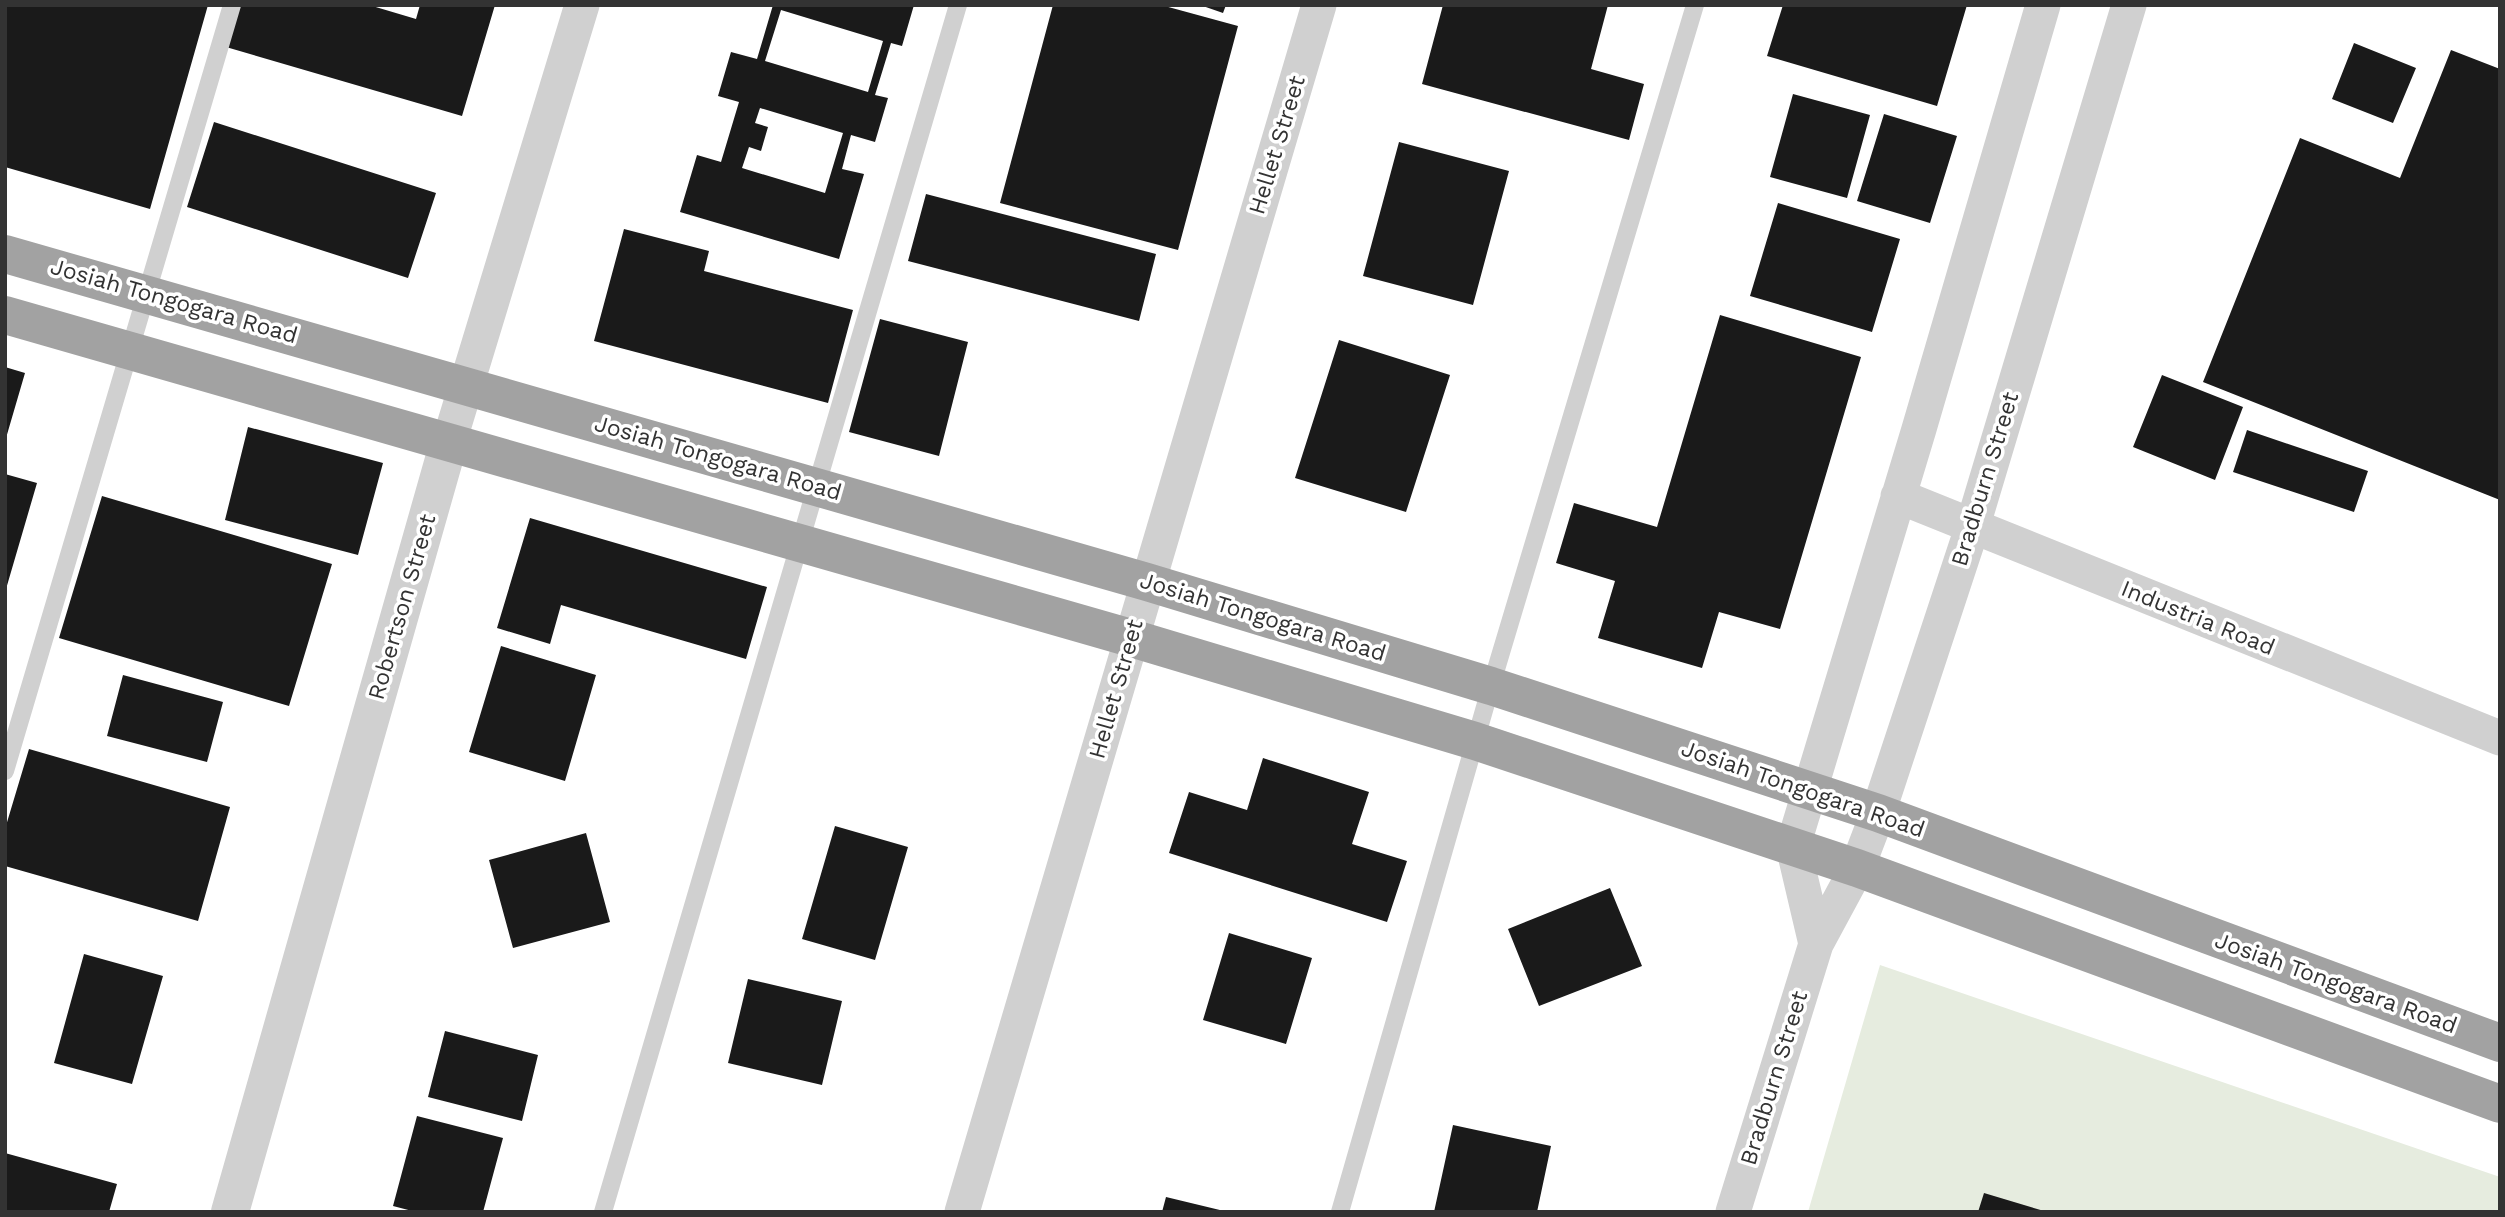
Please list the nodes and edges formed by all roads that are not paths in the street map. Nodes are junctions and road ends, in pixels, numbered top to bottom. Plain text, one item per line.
1 (232, 5) edge
2 (582, 5) edge
3 (958, 5) edge
4 (1319, 5) edge
5 (1695, 5) edge
6 (2043, 5) edge
7 (2129, 5) edge
8 (5, 254) edge
9 (148, 293) junction
10 (5, 315) edge
11 (131, 352) junction
12 (467, 386) junction
13 (449, 442) junction
14 (816, 487) junction
15 (1898, 496) junction
16 (1972, 528) junction
17 (799, 544) junction
18 (1147, 582) junction
19 (1131, 638) junction
20 (1491, 686) junction
21 (2500, 738) edge
22 (1475, 741) junction
23 (5, 771) edge
24 (1810, 790) junction
25 (1878, 813) junction
26 (1793, 846) junction
27 (1857, 868) junction
28 (1816, 944) junction
29 (2500, 1044) edge
30 (2500, 1104) edge
31 (230, 1212) edge
32 (603, 1212) edge
33 (962, 1212) edge
34 (1340, 1212) edge
35 (1733, 1212) edge

1 - 9 lane
2 - 12 street, Robertson Street
3 - 14 lane
4 - 18 street, Hellet Street
5 - 20 lane
6 - 15 street
7 - 16 street, Bradburn Street
8 - 9 highway, Josiah Tongogara Road
9 - 11 lane
9 - 12 highway, Josiah Tongogara Road
10 - 11 highway
11 - 13 highway
11 - 23 lane
12 - 13 street, Robertson Street
12 - 14 highway, Josiah Tongogara Road
13 - 17 highway
13 - 31 street, Robertson Street
14 - 17 lane
14 - 18 highway, Josiah Tongogara Road
15 - 16 street, Industria Road
15 - 24 street
16 - 21 street, Industria Road
16 - 25 street, Bradburn Street
17 - 19 highway
17 - 32 lane
18 - 19 street, Hellet Street
18 - 20 highway, Josiah Tongogara Road
19 - 22 highway
19 - 33 street, Hellet Street
20 - 22 lane
20 - 24 highway, Josiah Tongogara Road
22 - 26 highway
22 - 34 lane
24 - 25 highway, Josiah Tongogara Road
24 - 26 street
25 - 27 street, Bradburn Street
25 - 29 highway, Josiah Tongogara Road
26 - 27 highway
26 - 28 street
27 - 28 street, Bradburn Street
27 - 30 highway
28 - 35 street, Bradburn Street

